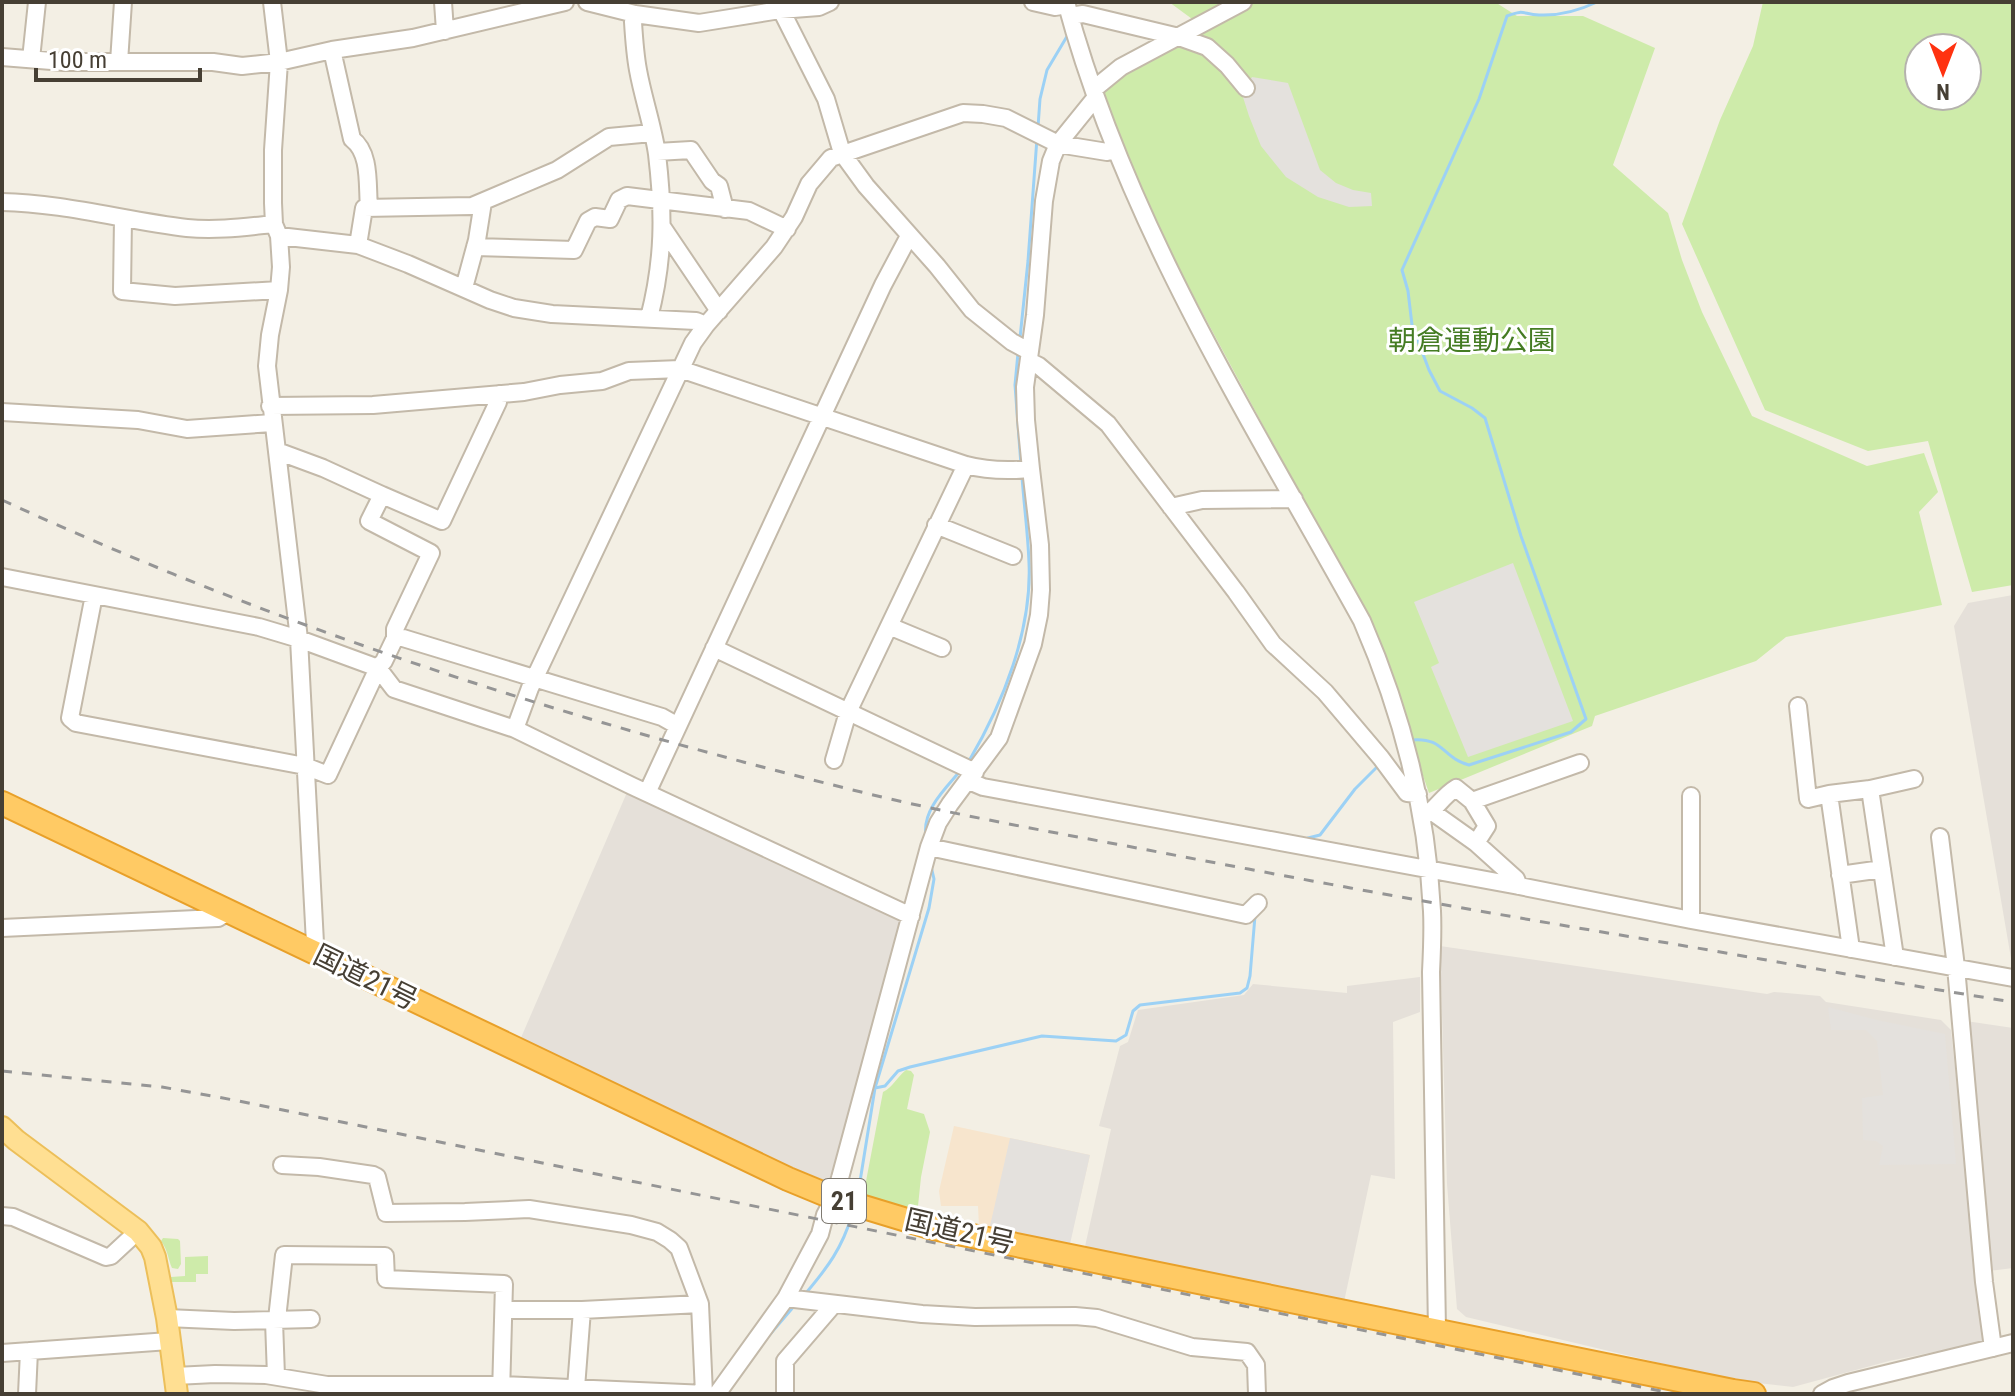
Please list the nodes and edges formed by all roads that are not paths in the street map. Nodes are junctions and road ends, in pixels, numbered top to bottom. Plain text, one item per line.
1 (37, 2) edge
2 (123, 2) edge
3 (272, 2) edge
4 (443, 2) edge
5 (565, 2) edge
6 (587, 2) edge
7 (830, 2) edge
8 (1033, 2) edge
9 (1243, 2) edge
10 (779, 6) edge
11 (1068, 8) edge
12 (635, 14) junction
13 (445, 31) junction
14 (1179, 37) junction
15 (332, 50) junction
16 (2, 57) edge
17 (31, 59) junction
18 (119, 62) junction
19 (279, 62) junction
20 (1246, 88) dead end
21 (1095, 93) junction
22 (652, 133) junction
23 (1044, 137) junction
24 (1116, 150) junction
25 (657, 152) junction
26 (842, 153) junction
27 (2, 202) edge
28 (483, 202) junction
29 (662, 202) junction
30 (369, 208) junction
31 (725, 209) junction
32 (123, 218) junction
33 (663, 228) junction
34 (787, 229) junction
35 (277, 230) junction
36 (909, 236) junction
37 (358, 245) junction
38 (475, 247) junction
39 (464, 288) junction
40 (279, 290) junction
41 (719, 311) junction
42 (649, 318) junction
43 (706, 325) junction
44 (1024, 350) junction
45 (680, 369) junction
46 (499, 394) junction
47 (2, 412) edge
48 (271, 415) junction
49 (822, 416) junction
50 (277, 451) junction
51 (966, 465) junction
52 (1024, 469) junction
53 (382, 495) junction
54 (1294, 499) junction
55 (1171, 507) junction
56 (936, 525) junction
57 (1013, 556) dead end
58 (2, 577) edge
59 (94, 595) junction
60 (889, 626) junction
61 (395, 638) junction
62 (299, 639) junction
63 (714, 648) junction
64 (942, 648) dead end
65 (378, 668) junction
66 (535, 678) junction
67 (1798, 706) dead end
68 (848, 712) junction
69 (678, 726) junction
70 (515, 729) junction
71 (834, 760) dead end
72 (1580, 763) dead end
73 (305, 766) junction
74 (972, 776) junction
75 (1914, 779) dead end
76 (1870, 789) junction
77 (647, 793) junction
78 (1418, 794) junction
79 (1829, 794) junction
80 (1691, 796) dead end
81 (1472, 801) junction
82 (2, 803) edge
83 (1427, 814) junction
84 (1940, 837) dead end
85 (1476, 843) junction
86 (929, 847) junction
87 (1429, 869) junction
88 (1882, 869) junction
89 (1840, 875) junction
90 (1519, 886) junction
91 (1258, 903) dead end
92 (230, 911) junction
93 (911, 916) junction
94 (1691, 920) junction
95 (2, 928) edge
96 (1851, 949) junction
97 (313, 952) junction
98 (1895, 957) junction
99 (1956, 967) junction
100 (2013, 978) edge
101 (5, 1134) edge
102 (282, 1165) dead end
103 (834, 1198) junction
104 (2, 1216) edge
105 (138, 1231) junction
106 (786, 1298) junction
107 (700, 1304) junction
108 (834, 1304) junction
109 (504, 1310) junction
110 (582, 1310) junction
111 (167, 1318) junction
112 (311, 1319) dead end
113 (274, 1321) junction
114 (1437, 1330) junction
115 (169, 1341) junction
116 (2013, 1343) edge
117 (1993, 1348) junction
118 (29, 1351) junction
119 (2, 1353) edge
120 (276, 1376) junction
121 (176, 1385) edge
122 (576, 1388) junction
123 (327, 1390) edge
124 (502, 1390) edge
125 (596, 1392) edge
126 (643, 1393) edge
127 (27, 1394) edge
128 (705, 1394) edge
129 (717, 1394) edge
130 (785, 1394) edge
131 (1257, 1394) edge
132 (1754, 1394) edge
133 (1822, 1394) edge

1 - 17 street
2 - 18 street
3 - 19 street
4 - 13 street
5 - 13 street
6 - 12 street
7 - 10 street
8 - 11 street
9 - 14 street
10 - 12 street
10 - 26 street
11 - 14 street
11 - 21 street
12 - 22 street
13 - 15 street
14 - 20 street
14 - 21 street
15 - 19 street
15 - 30 street
16 - 17 street
17 - 18 street
18 - 19 street
19 - 35 street
21 - 23 street
21 - 24 street
22 - 25 street
22 - 28 street
23 - 24 street
23 - 26 street
23 - 44 street
24 - 54 street
25 - 29 street
25 - 31 street
26 - 34 street
26 - 36 street
27 - 32 street
28 - 30 street
28 - 38 street
29 - 31 street
29 - 33 street
29 - 38 street
30 - 37 street
31 - 34 street
32 - 35 street
32 - 40 street
33 - 41 street
33 - 42 street
34 - 41 street
35 - 37 street
35 - 40 street
36 - 44 street
36 - 49 street
37 - 39 street
38 - 39 street
39 - 42 street
40 - 48 street
41 - 43 street
42 - 43 street
43 - 45 street
44 - 52 street
44 - 55 street
45 - 46 street
45 - 49 street
45 - 66 street
46 - 48 street
46 - 53 street
47 - 48 street
48 - 50 street
49 - 51 street
49 - 63 street
50 - 53 street
50 - 62 street
51 - 52 street
51 - 56 street
52 - 74 street
53 - 61 street
54 - 55 street
54 - 78 street
55 - 78 street
56 - 57 street
56 - 60 street
58 - 59 street
59 - 62 street
59 - 73 street
60 - 64 street
60 - 68 street
61 - 65 street
61 - 66 street
62 - 65 street
62 - 73 street
63 - 68 street
63 - 69 street
65 - 70 street
65 - 73 street
66 - 69 street
66 - 70 street
67 - 79 street
68 - 71 street
68 - 74 street
69 - 77 street
70 - 77 street
72 - 81 street
73 - 97 street
74 - 86 street
74 - 87 street
75 - 76 street
76 - 79 street
76 - 88 street
77 - 93 street
78 - 83 street
79 - 89 street
80 - 94 street
81 - 83 street
81 - 85 street
82 - 92 highway, 国道21号 / 21
83 - 85 street
83 - 87 street
84 - 99 street
85 - 90 street
86 - 91 street
86 - 93 street
87 - 90 street
87 - 114 street
88 - 89 street
88 - 98 street
89 - 96 street
90 - 94 street
92 - 95 street
92 - 97 highway, 国道21号 / 21
93 - 103 street
94 - 96 street
96 - 98 street
97 - 103 highway, 国道21号 / 21
98 - 99 street
99 - 100 street
99 - 117 street
101 - 105 main road
102 - 107 street
103 - 106 street
103 - 114 highway, 国道21号 / 21
104 - 105 street
105 - 111 main road
106 - 108 street
106 - 129 street
107 - 110 street
107 - 128 street
108 - 130 street
108 - 131 street
109 - 110 street
109 - 113 street
109 - 124 street
110 - 122 street
111 - 113 street
111 - 115 main road
112 - 113 street
113 - 120 street
114 - 132 highway, 国道21号 / 21
115 - 118 street
115 - 121 main road
116 - 117 street
117 - 133 street
118 - 119 street
118 - 127 street
120 - 121 street
120 - 123 street
122 - 124 street
122 - 125 street
123 - 124 street
125 - 126 street
126 - 128 street

